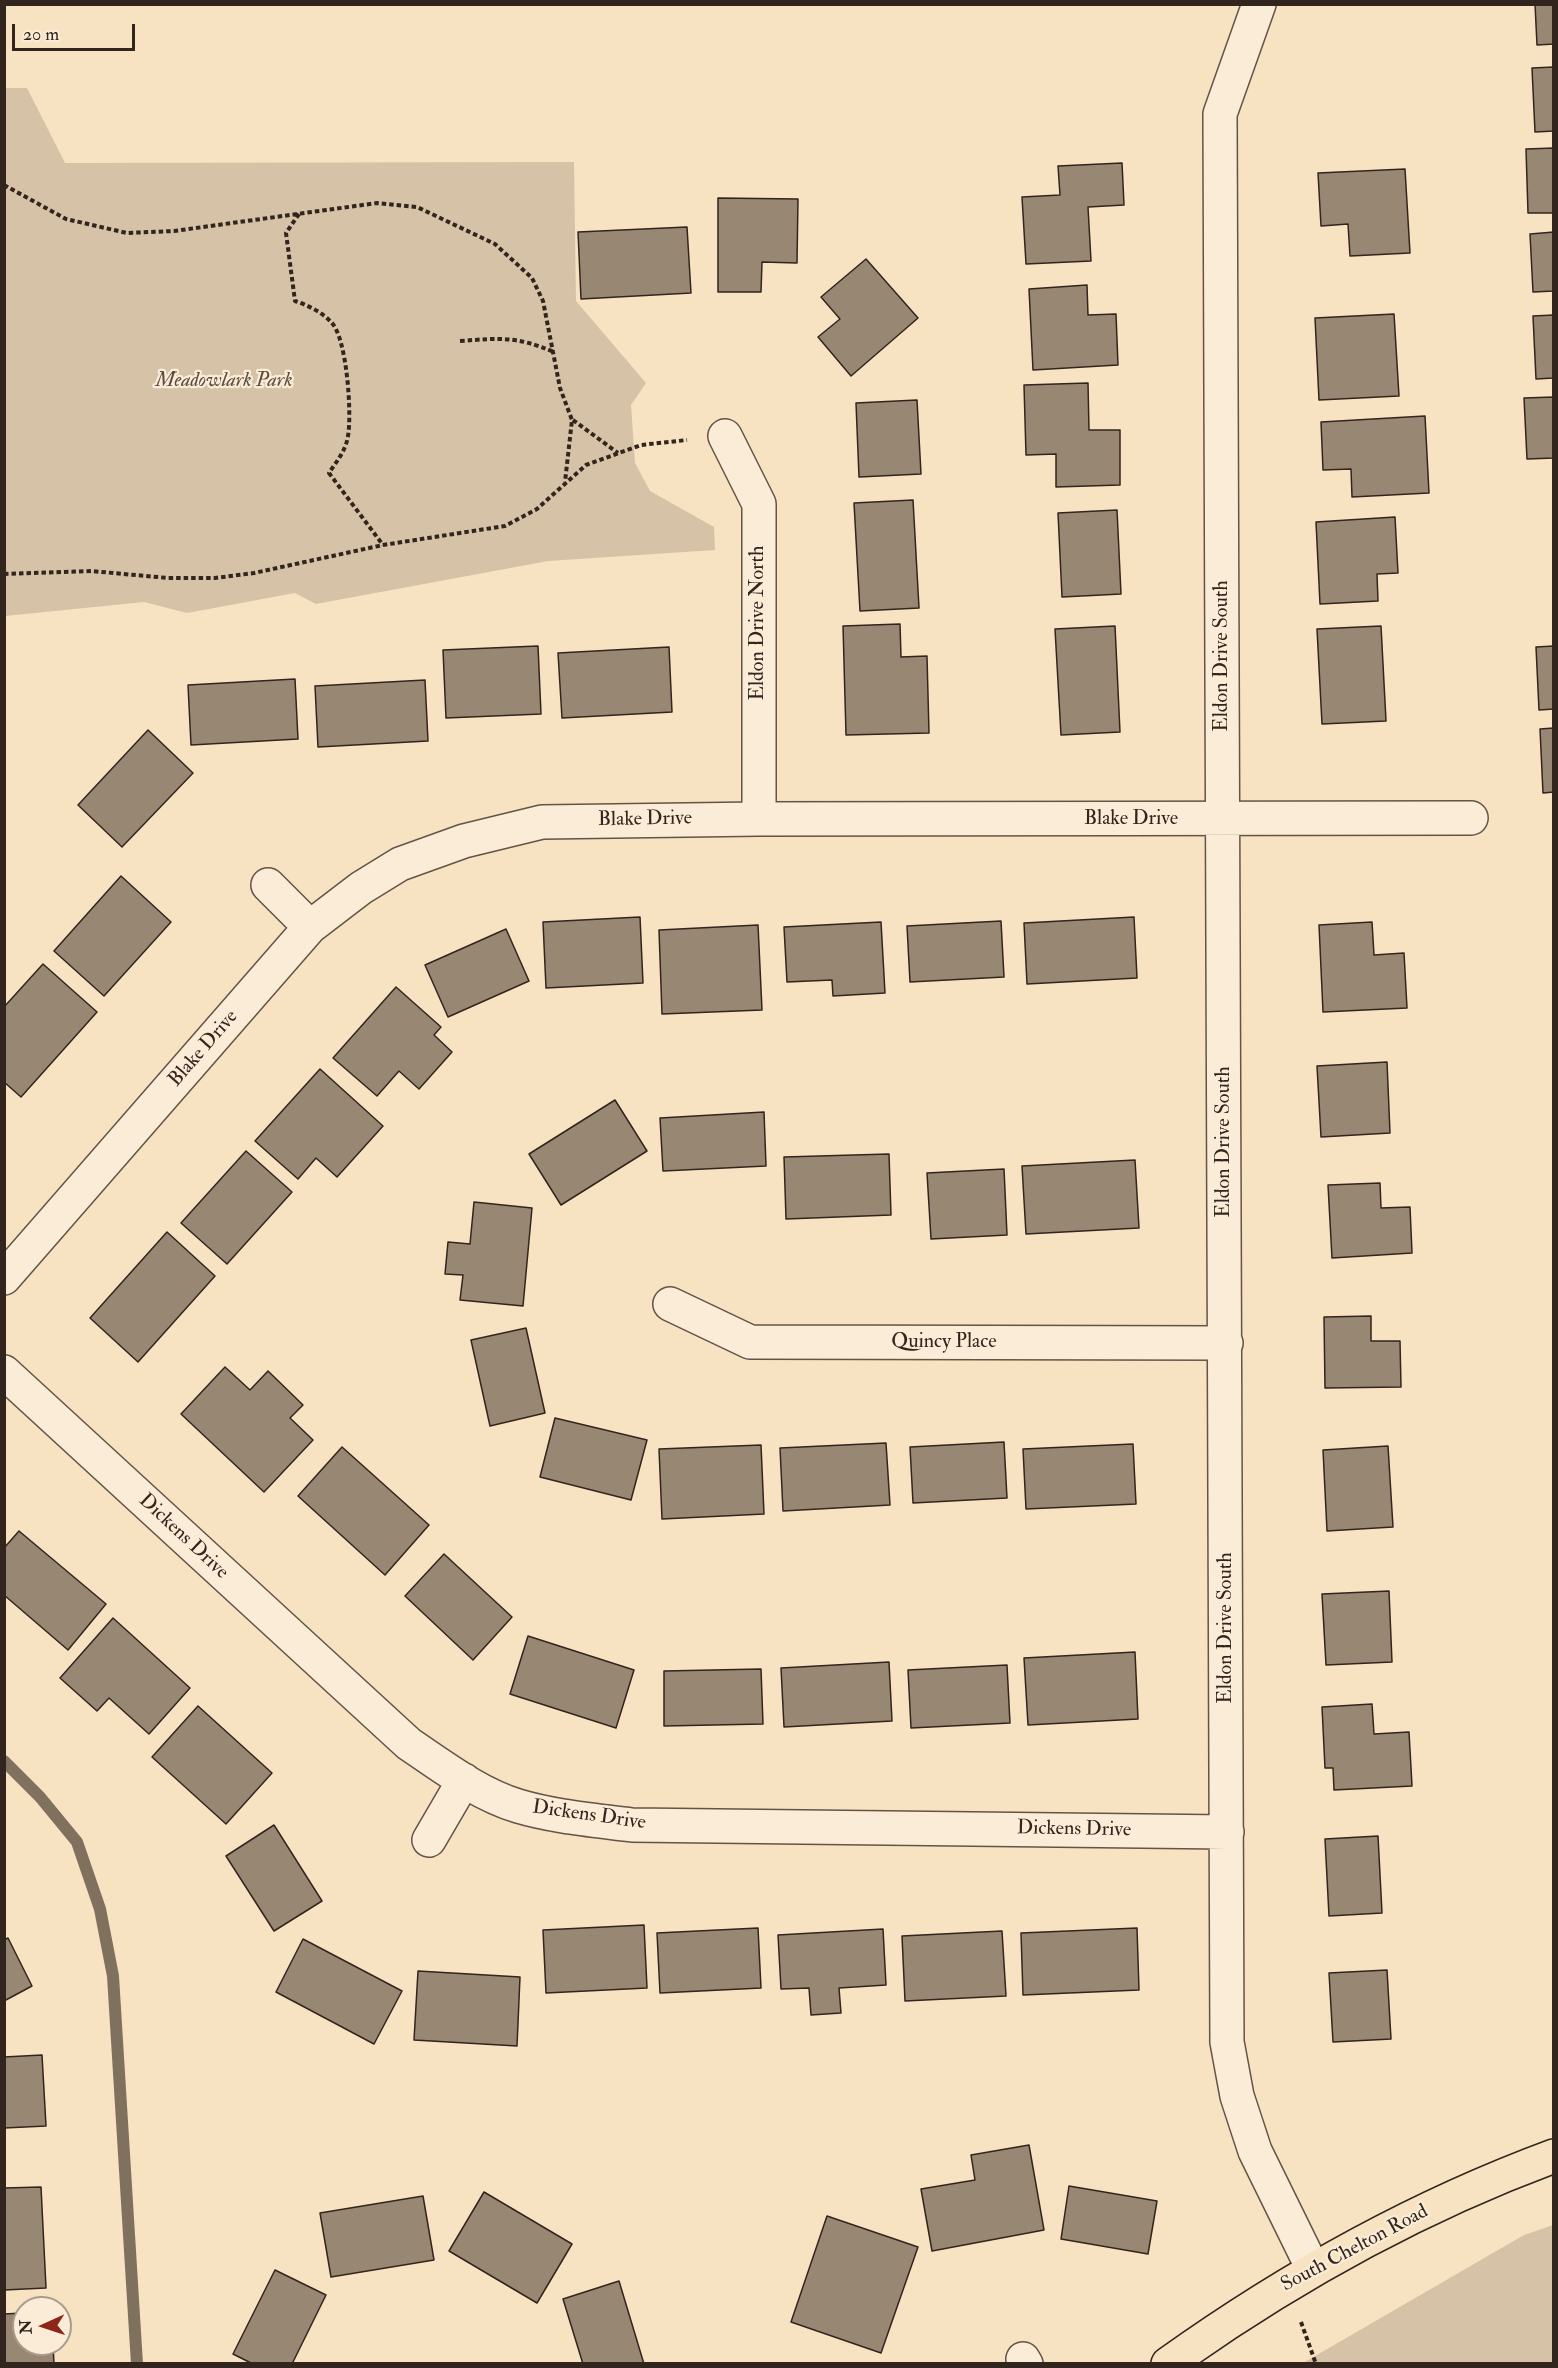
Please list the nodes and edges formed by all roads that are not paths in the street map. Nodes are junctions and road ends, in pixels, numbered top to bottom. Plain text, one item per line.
1 (1259, 4) edge
2 (725, 436) road end
3 (1470, 818) dead end
4 (759, 819) junction
5 (1224, 820) junction
6 (268, 885) dead end
7 (310, 927) junction
8 (4, 1278) edge
9 (670, 1304) dead end
10 (1226, 1344) junction
11 (4, 1372) edge
12 (464, 1780) junction
13 (1227, 1832) junction
14 (429, 1840) dead end
15 (1554, 2156) edge
16 (1313, 2269) junction
17 (1168, 2364) edge

1 - 5 street, Eldon Drive South
2 - 4 street, Eldon Drive North
3 - 5 street, Blake Drive
4 - 5 street, Blake Drive
4 - 7 street, Blake Drive
5 - 10 street, Eldon Drive South
6 - 7 street
7 - 8 street, Blake Drive
9 - 10 street, Quincy Place
10 - 13 street, Eldon Drive South
11 - 12 street, Dickens Drive
12 - 13 street, Dickens Drive
12 - 14 street
13 - 16 street, Eldon Drive South
15 - 16 main road, South Chelton Road
16 - 17 main road, South Chelton Road

